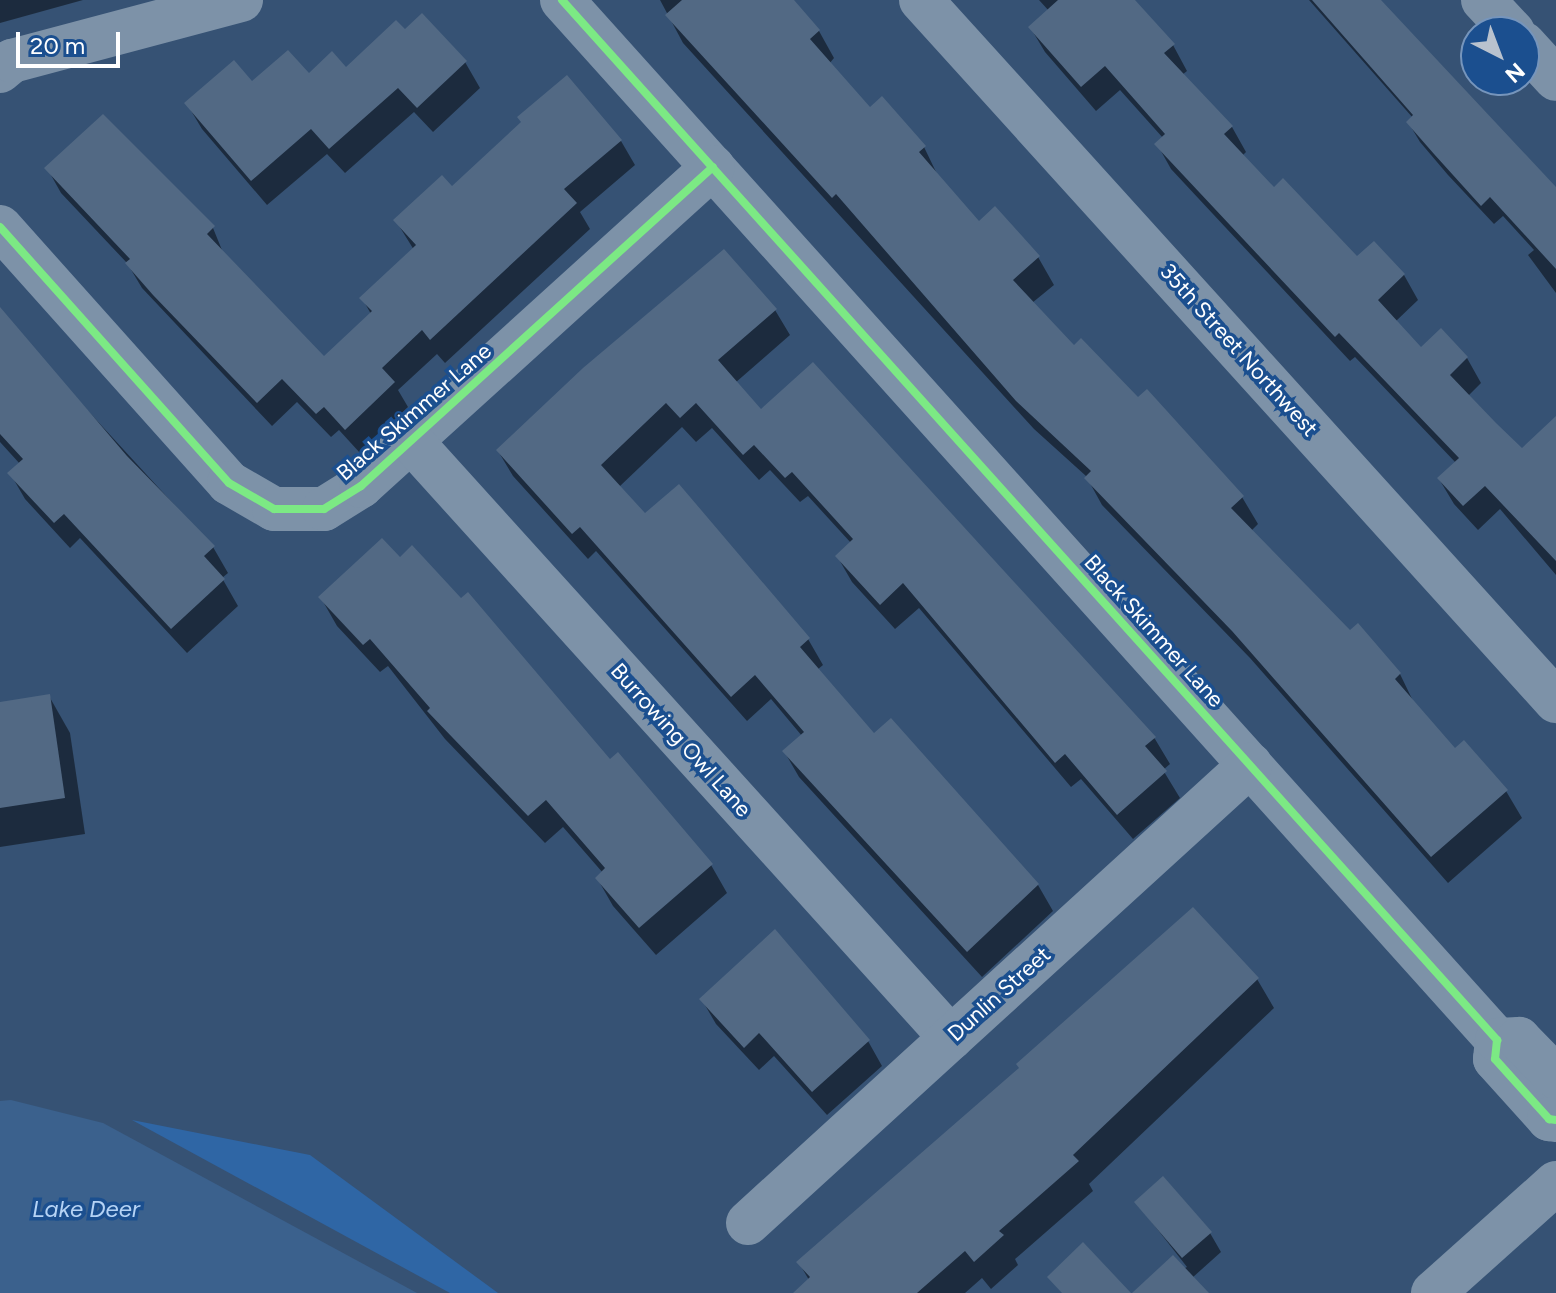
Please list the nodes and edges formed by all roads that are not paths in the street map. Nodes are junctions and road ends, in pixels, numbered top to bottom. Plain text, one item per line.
1 (241, 0) edge
2 (562, 0) edge
3 (921, 0) edge
4 (1483, 0) edge
5 (1498, 16) edge
6 (1540, 62) edge
7 (0, 71) edge
8 (1556, 79) edge
9 (713, 167) junction
10 (0, 227) edge
11 (411, 441) junction
12 (1556, 701) edge
13 (1250, 765) junction
14 (951, 1038) junction
15 (1497, 1040) junction
16 (1556, 1077) edge
17 (1556, 1120) edge
18 (1556, 1183) edge
19 (748, 1223) dead end
20 (1433, 1293) edge

1 - 7 street
2 - 9 street, Black Skimmer Lane
3 - 12 street, 35th Street Northwest
4 - 5 street
6 - 8 street
9 - 11 street, Black Skimmer Lane
9 - 13 street, Black Skimmer Lane
10 - 11 street, Black Skimmer Lane
11 - 14 street, Burrowing Owl Lane
13 - 14 street, Dunlin Street
13 - 15 street, Black Skimmer Lane
14 - 19 street, Dunlin Street
15 - 16 street, Black Skimmer Lane
15 - 17 street, Black Skimmer Lane
18 - 20 street

